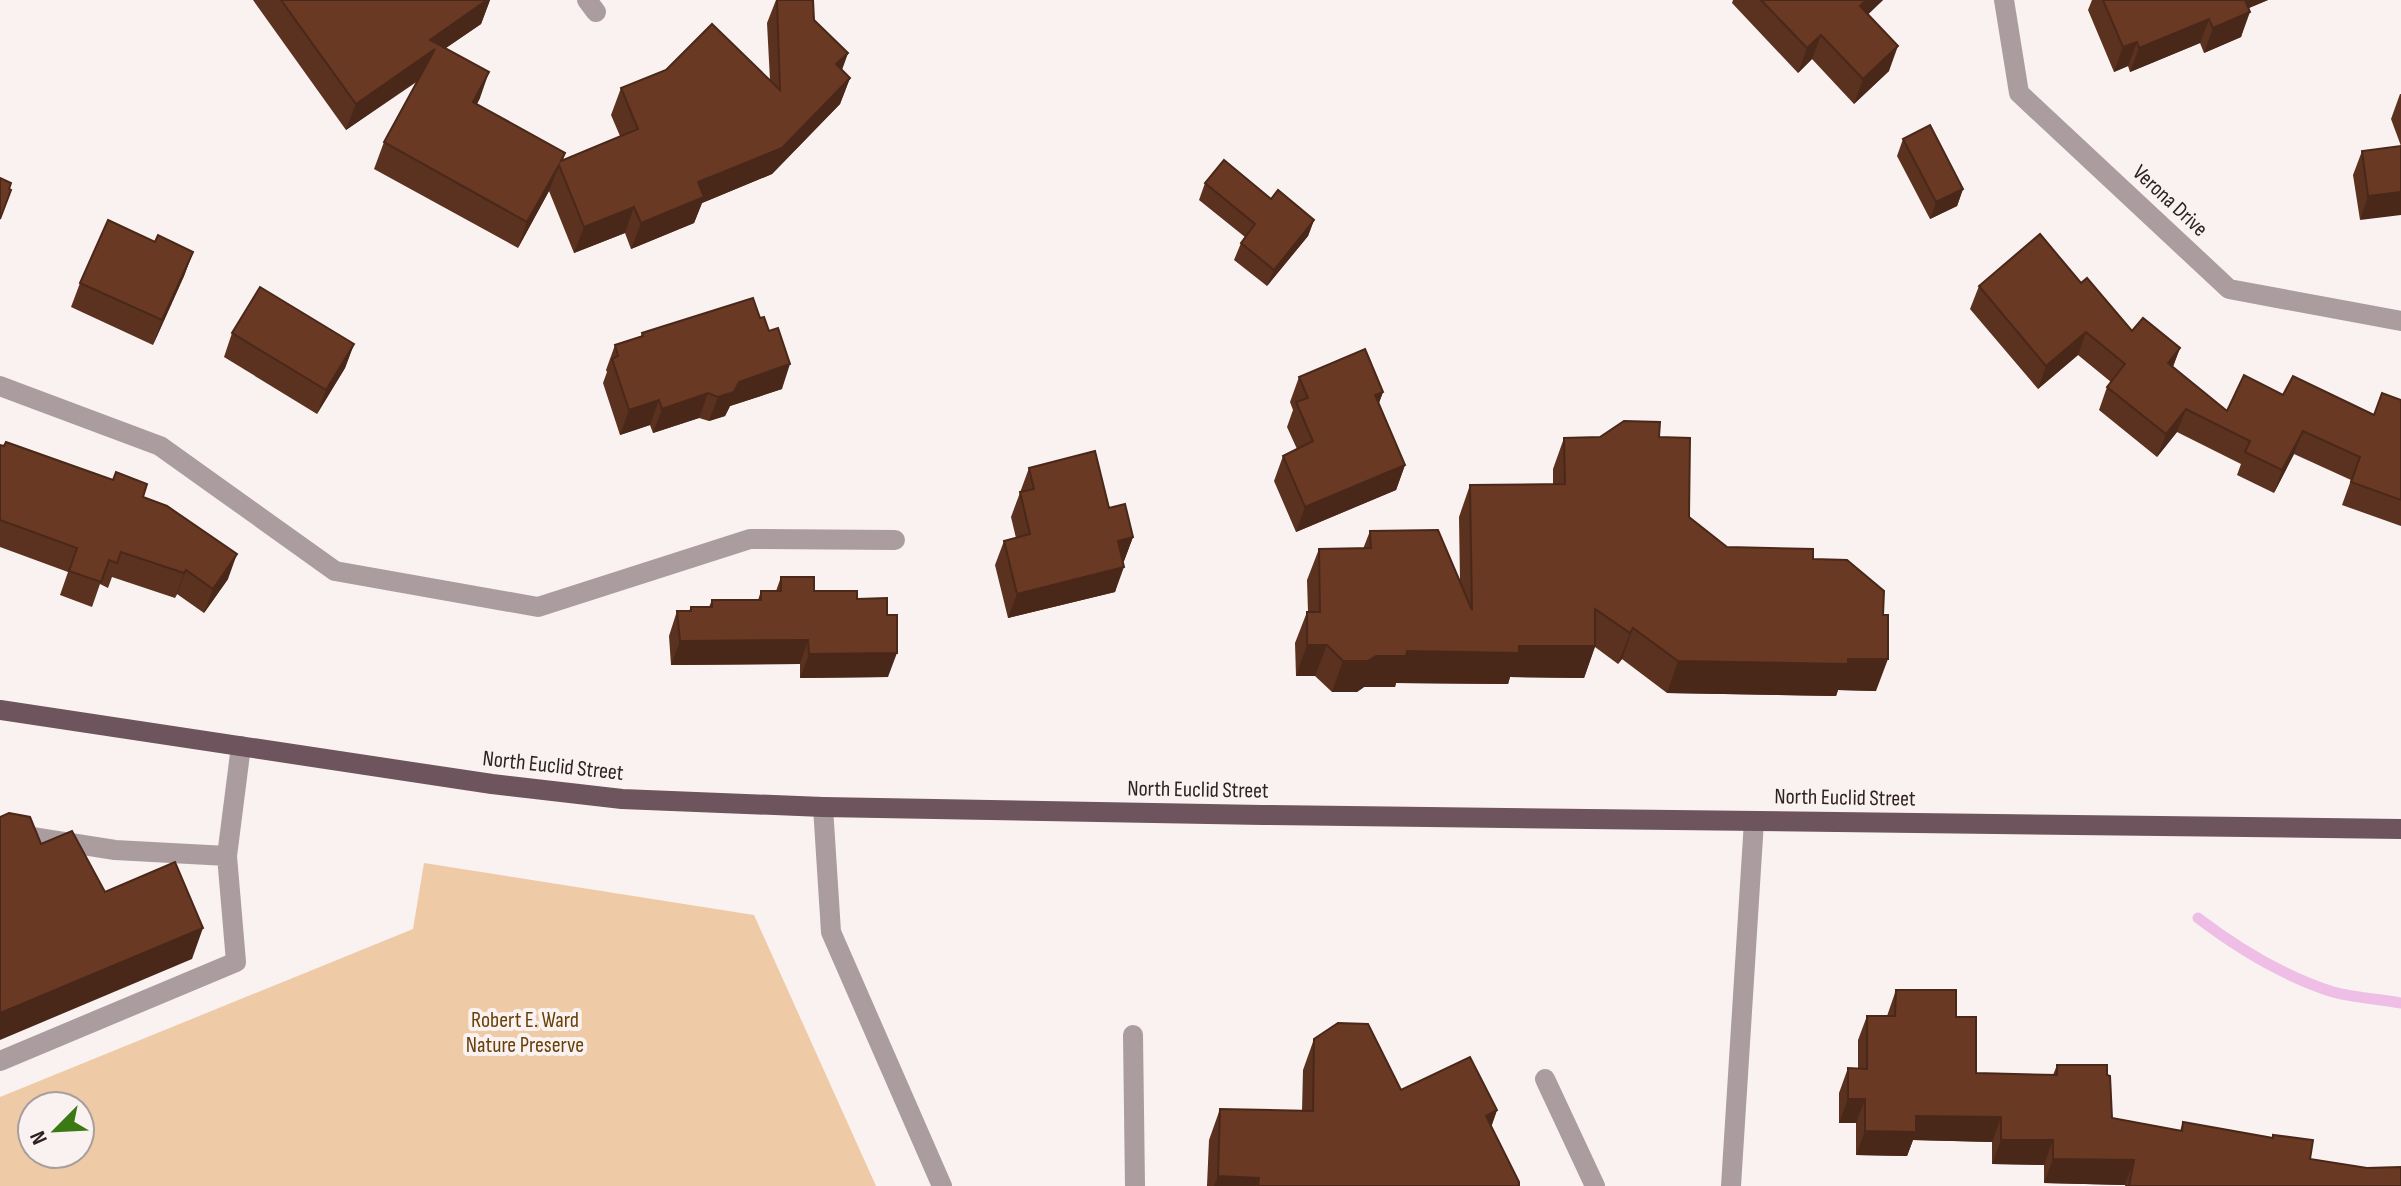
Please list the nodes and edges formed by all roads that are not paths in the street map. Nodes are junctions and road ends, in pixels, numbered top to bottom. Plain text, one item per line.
1 (2004, 0) edge
2 (2401, 321) edge
3 (0, 386) edge
4 (895, 540) dead end
5 (0, 710) edge
6 (241, 746) junction
7 (823, 807) junction
8 (1754, 821) junction
9 (2401, 829) edge
10 (0, 832) edge
11 (227, 856) junction
12 (1133, 1035) dead end
13 (0, 1061) edge
14 (1545, 1079) dead end
15 (942, 1186) edge
16 (1135, 1186) edge
17 (1595, 1186) edge
18 (1731, 1186) edge

1 - 2 street, Verona Drive
3 - 4 street
5 - 6 main road, North Euclid Street
6 - 7 main road, North Euclid Street
6 - 11 street
7 - 8 main road, North Euclid Street
7 - 15 street
8 - 9 main road, North Euclid Street
8 - 18 street
10 - 11 street
11 - 13 street
12 - 16 street
14 - 17 street

